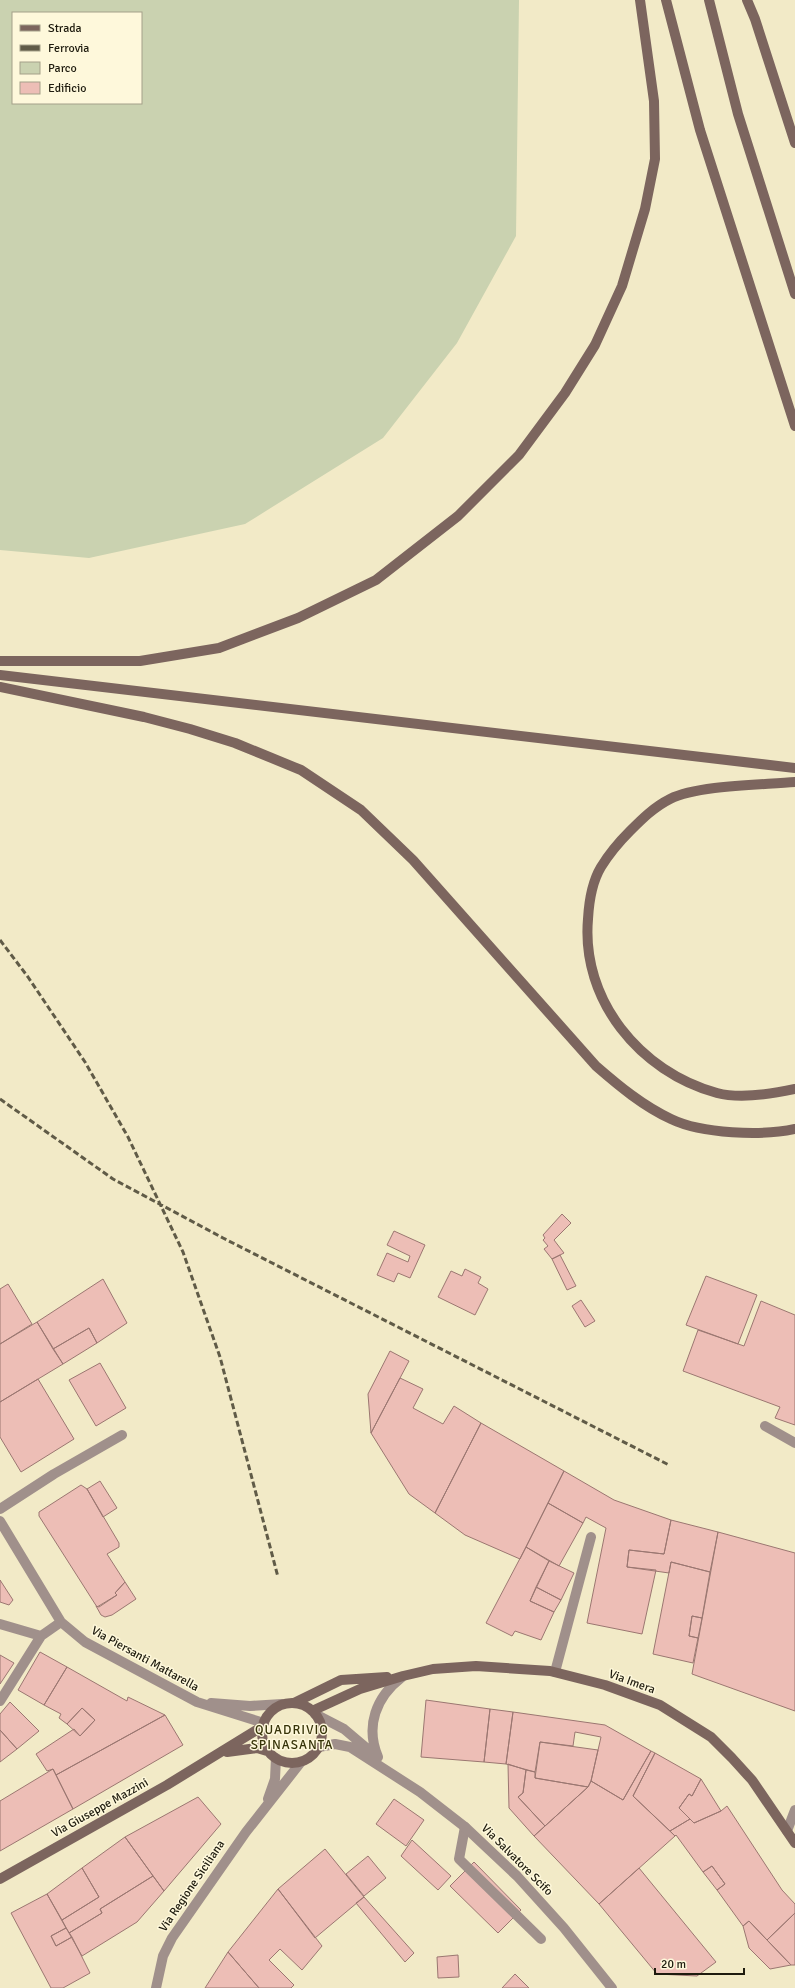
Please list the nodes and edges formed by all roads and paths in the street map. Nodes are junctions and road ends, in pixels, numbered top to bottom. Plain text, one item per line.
1 (640, 0) edge
2 (666, 0) edge
3 (709, 0) edge
4 (747, 0) edge
5 (795, 143) edge
6 (795, 294) edge
7 (795, 426) edge
8 (0, 661) edge
9 (0, 676) edge
10 (0, 687) edge
11 (795, 768) edge
12 (795, 782) edge
13 (795, 1089) edge
14 (795, 1129) edge
15 (765, 1426) dead end
16 (122, 1435) dead end
17 (795, 1443) edge
18 (0, 1509) edge
19 (0, 1521) edge
20 (591, 1537) dead end
21 (61, 1622) junction
22 (0, 1624) edge
23 (41, 1636) junction
24 (554, 1672) junction
25 (403, 1676) junction
26 (0, 1701) edge
27 (197, 1702) junction
28 (294, 1703) junction
29 (282, 1704) junction
30 (313, 1713) junction
31 (263, 1725) junction
32 (319, 1747) junction
33 (268, 1751) junction
34 (378, 1757) junction
35 (212, 1758) junction
36 (276, 1758) junction
37 (301, 1762) junction
38 (385, 1769) junction
39 (265, 1806) junction
40 (795, 1810) edge
41 (466, 1828) junction
42 (787, 1831) junction
43 (795, 1843) edge
44 (0, 1879) edge
45 (541, 1939) dead end
46 (156, 1988) edge
47 (612, 1988) edge

1 - 8 main road
2 - 7 main road
3 - 6 main road
4 - 5 main road
9 - 11 main road
10 - 14 main road
12 - 13 main road
15 - 17 street
16 - 18 street
19 - 21 street, Via Piersanti Mattarella
20 - 24 street
21 - 23 street
21 - 27 street, Via Piersanti Mattarella
22 - 23 street
23 - 26 street
24 - 25 main road, Via Imera
24 - 42 main road, Via Imera
25 - 28 main road, Via Imera
25 - 30 main road, Via Imera
25 - 34 street
27 - 29 street, Via Piersanti Mattarella
27 - 31 street, Via Piersanti Mattarella
28 - 29 main road
28 - 30 main road
29 - 31 main road
30 - 32 main road
30 - 34 street, Via Salvatore Scifo
31 - 33 main road
31 - 35 main road, Via Giuseppe Mazzini
32 - 37 main road
32 - 38 street, Via Salvatore Scifo
33 - 35 main road, Via Giuseppe Mazzini
33 - 36 main road
34 - 38 street, Via Salvatore Scifo
35 - 44 main road, Via Giuseppe Mazzini
36 - 37 main road
36 - 39 street, Via Regione Siciliana
37 - 39 street, Via Regione Siciliana
38 - 41 street, Via Salvatore Scifo
39 - 46 street, Via Regione Siciliana
40 - 42 street
41 - 45 street
41 - 47 street, Via Salvatore Scifo
42 - 43 main road, Via Imera

